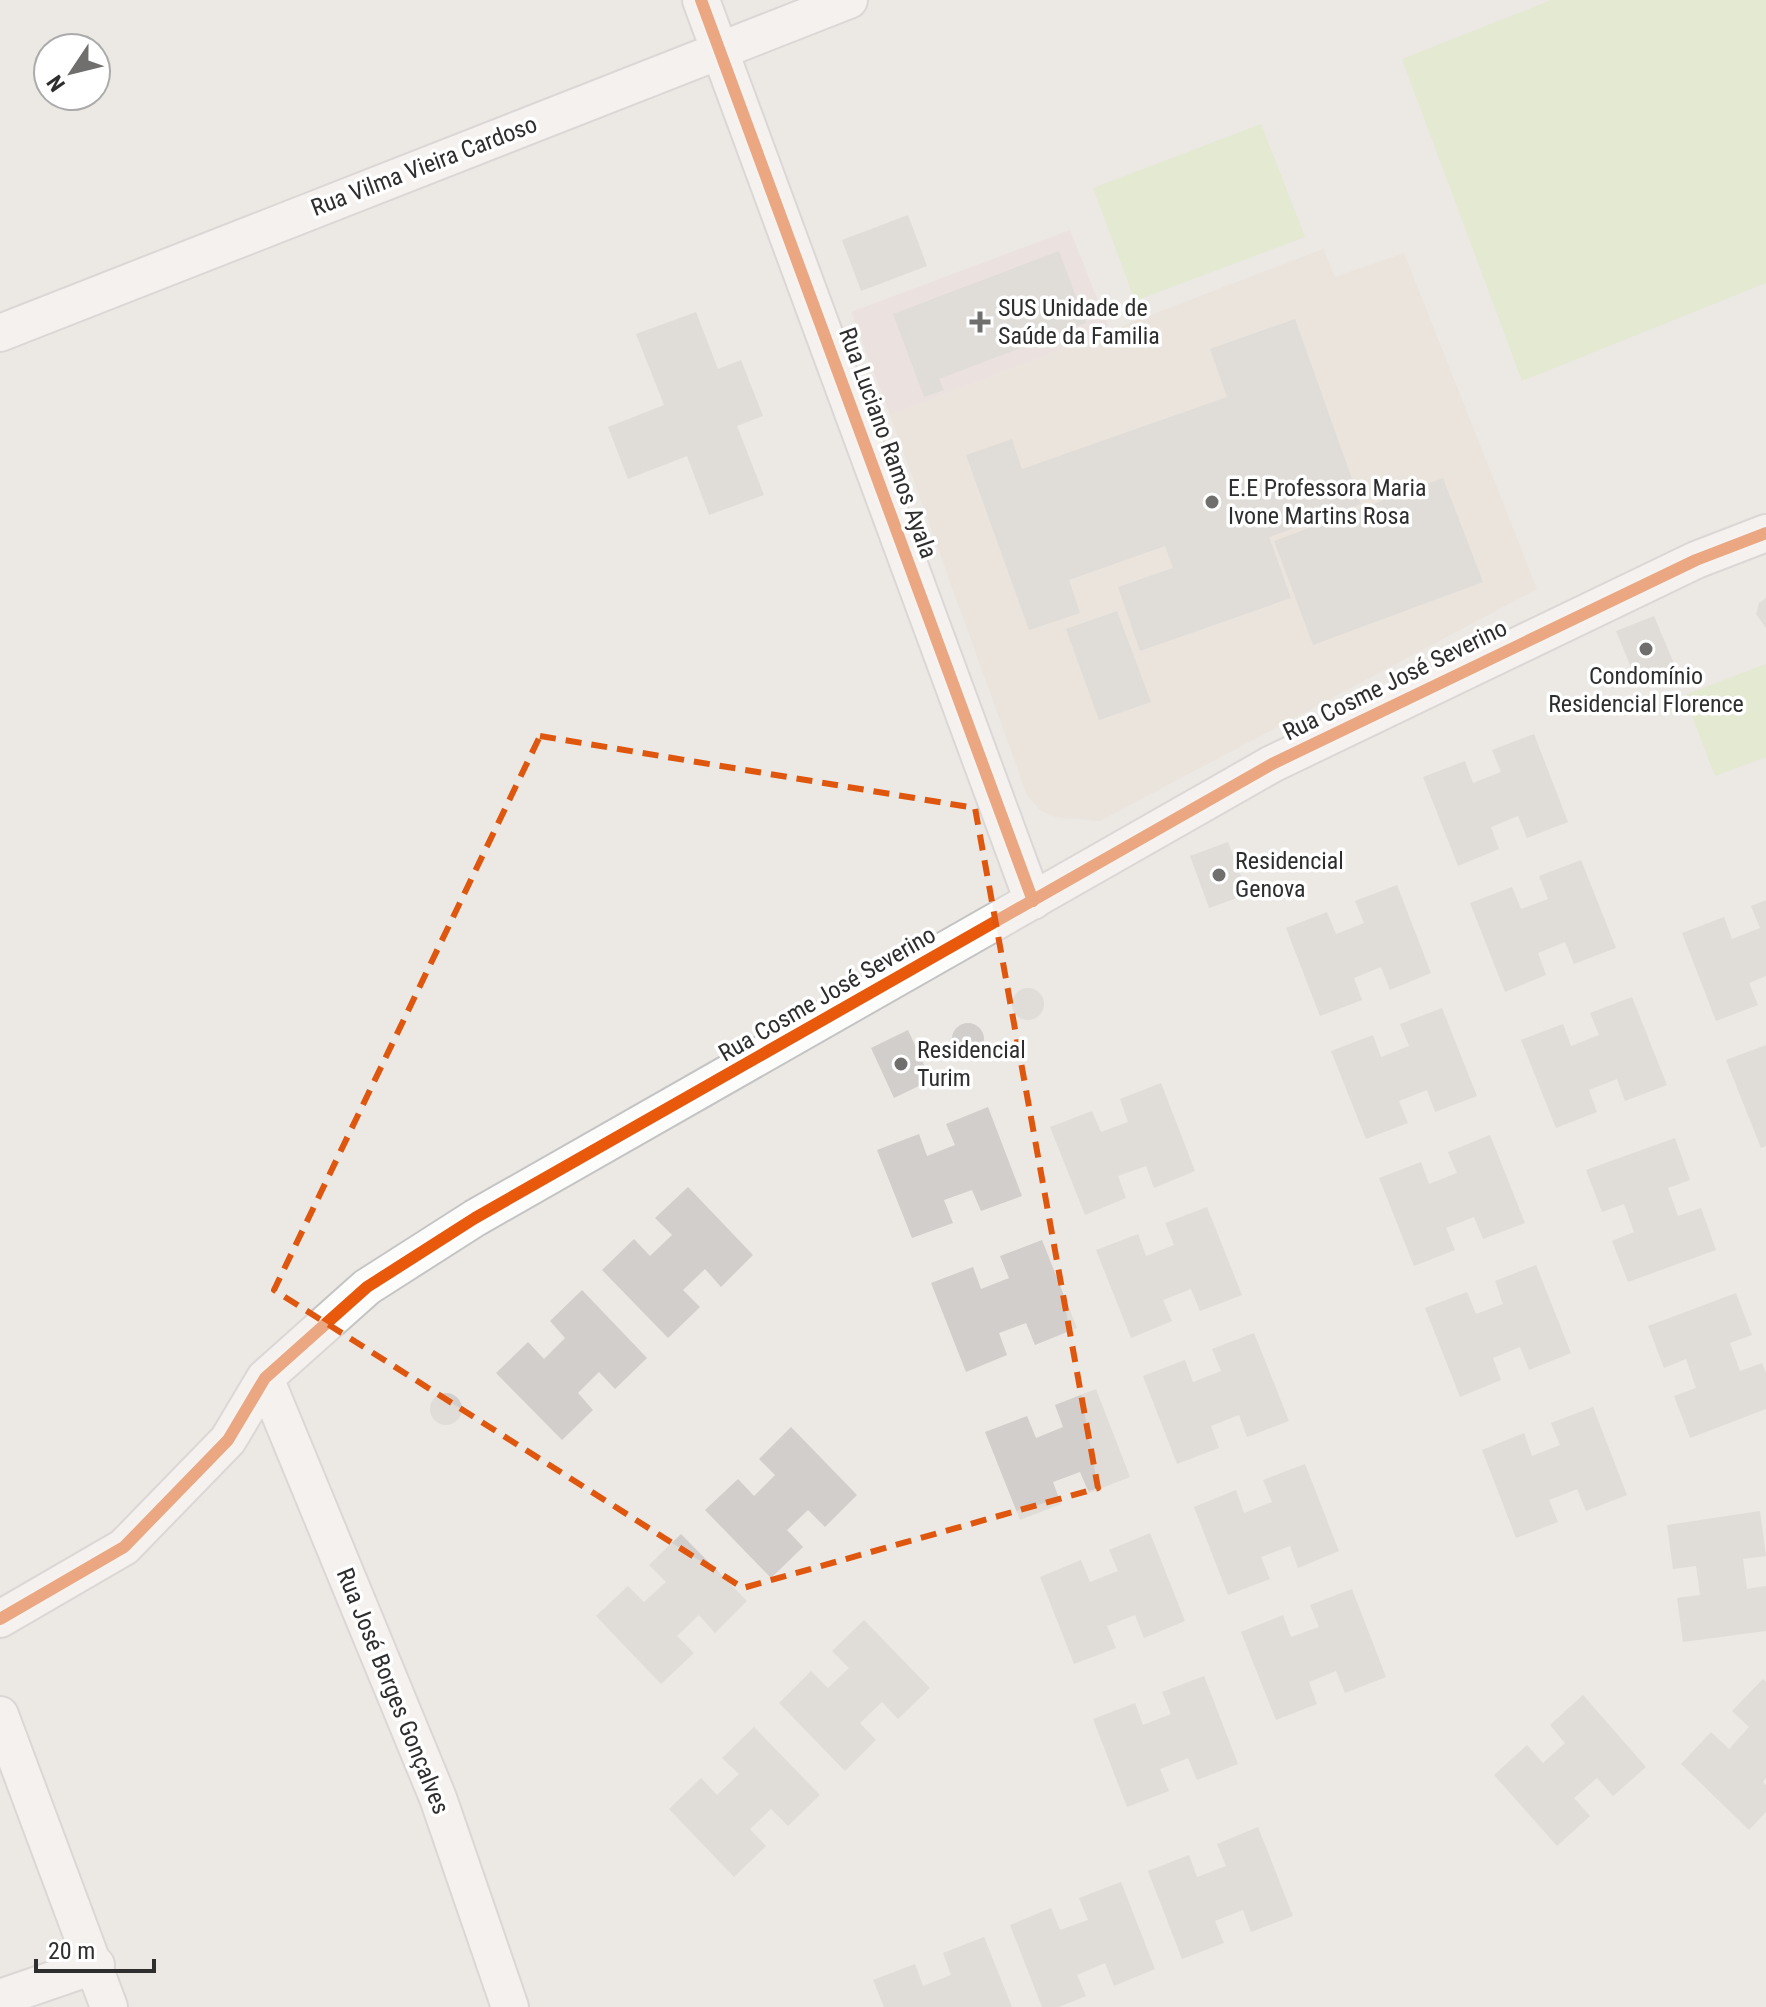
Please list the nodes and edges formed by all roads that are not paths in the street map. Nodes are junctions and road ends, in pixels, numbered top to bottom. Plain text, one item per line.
1 (701, 0) edge
2 (849, 0) edge
3 (720, 50) junction
4 (0, 333) edge
5 (1766, 533) edge
6 (1033, 901) junction
7 (265, 1378) junction
8 (0, 1619) edge
9 (0, 1715) edge
10 (96, 1965) junction
11 (0, 1998) edge
12 (109, 2007) edge
13 (510, 2007) edge

1 - 3 street, Rua Luciano Ramos Ayala
2 - 3 street, Rua Vilma Vieira Cardoso
3 - 4 street, Rua Vilma Vieira Cardoso
3 - 6 street, Rua Luciano Ramos Ayala
5 - 6 street, Rua Cosme José Severino
6 - 7 street, Rua Cosme José Severino
7 - 8 street, Rua Cosme José Severino
7 - 13 street, Rua José Borges Gonçalves
9 - 10 street
10 - 11 street
10 - 12 street

